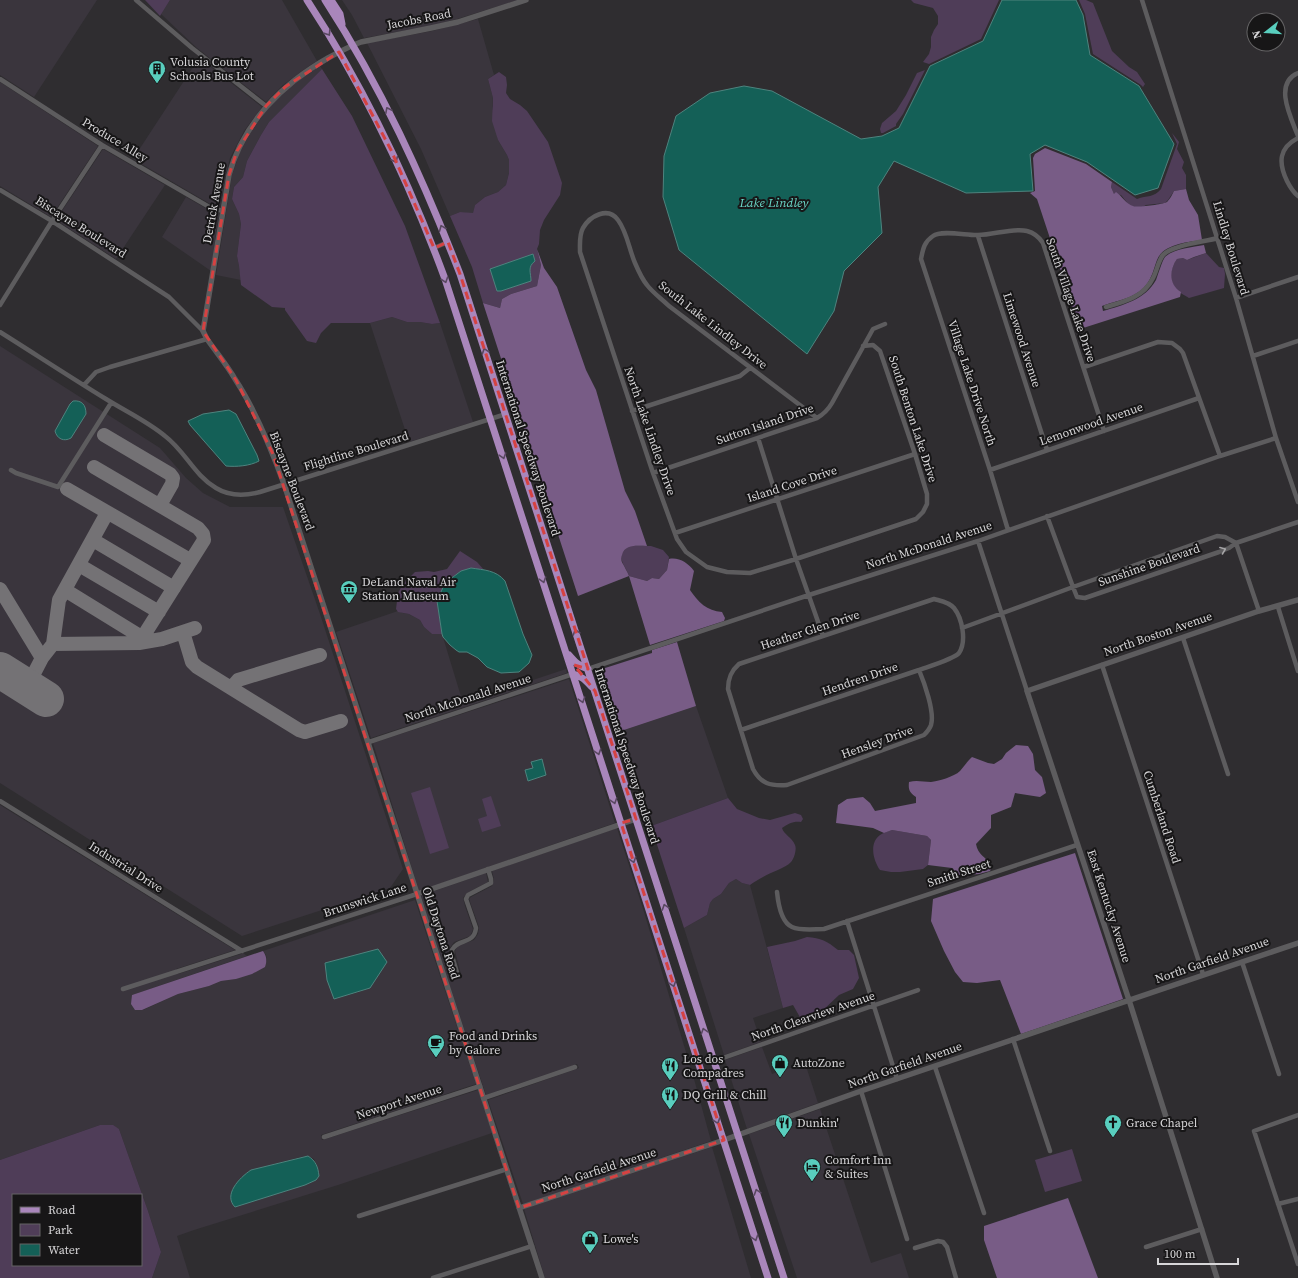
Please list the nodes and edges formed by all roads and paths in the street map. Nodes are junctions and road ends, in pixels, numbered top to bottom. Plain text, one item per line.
1 (136, 0) edge
2 (307, 0) edge
3 (325, 0) edge
4 (331, 0) edge
5 (526, 0) edge
6 (1142, 0) edge
7 (343, 30) junction
8 (352, 45) junction
9 (339, 52) junction
10 (1298, 73) edge
11 (0, 79) edge
12 (266, 106) junction
13 (1298, 137) edge
14 (102, 145) junction
15 (0, 190) edge
16 (1298, 196) edge
17 (223, 211) junction
18 (605, 213) joint
19 (52, 221) junction
20 (978, 236) junction
21 (1218, 238) junction
22 (448, 242) junction
23 (434, 248) junction
24 (1298, 277) edge
25 (1236, 298) junction
26 (0, 305) edge
27 (1106, 308) dead end
28 (885, 324) dead end
29 (0, 332) edge
30 (203, 332) junction
31 (206, 339) junction
32 (1298, 341) edge
33 (863, 346) junction
34 (1253, 356) junction
35 (1084, 367) junction
36 (750, 368) junction
37 (84, 386) junction
38 (1199, 398) junction
39 (111, 402) junction
40 (632, 411) junction
41 (506, 414) junction
42 (817, 418) junction
43 (491, 419) junction
44 (1104, 431) junction
45 (758, 438) junction
46 (1276, 438) junction
47 (1047, 450) junction
48 (915, 454) junction
49 (1220, 456) junction
50 (11, 470) dead end
51 (990, 470) junction
52 (653, 473) junction
53 (284, 484) junction
54 (777, 499) junction
55 (1298, 502) edge
56 (923, 512) joint
57 (1047, 516) junction
58 (1298, 522) edge
59 (1008, 530) junction
60 (675, 533) junction
61 (978, 541) junction
62 (1236, 543) junction
63 (796, 559) junction
64 (1072, 587) junction
65 (321, 595) joint
66 (809, 595) junction
67 (1298, 600) edge
68 (1278, 607) junction
69 (1259, 611) junction
70 (1001, 614) junction
71 (962, 628) junction
72 (823, 636) junction
73 (1183, 638) junction
74 (566, 652) junction
75 (1102, 665) junction
76 (588, 669) junction
77 (919, 670) junction
78 (1298, 671) edge
79 (573, 674) junction
80 (595, 691) junction
81 (1027, 691) junction
82 (741, 730) junction
83 (369, 742) junction
84 (1228, 774) dead end
85 (768, 784) joint
86 (0, 801) edge
87 (636, 819) junction
88 (621, 823) junction
89 (1077, 845) junction
90 (488, 869) junction
91 (777, 892) dead end
92 (417, 894) junction
93 (847, 921) junction
94 (1298, 943) edge
95 (242, 951) junction
96 (1242, 962) junction
97 (1204, 974) junction
98 (458, 976) dead end
99 (123, 989) dead end
100 (918, 990) dead end
101 (1129, 1000) junction
102 (874, 1005) junction
103 (1013, 1040) junction
104 (714, 1061) junction
105 (575, 1067) dead end
106 (935, 1067) junction
107 (1279, 1074) dead end
108 (897, 1079) junction
109 (480, 1086) junction
110 (861, 1091) junction
111 (484, 1098) junction
112 (1298, 1115) edge
113 (738, 1135) junction
114 (324, 1137) dead end
115 (724, 1140) junction
116 (1050, 1151) dead end
117 (507, 1169) junction
118 (1298, 1199) edge
119 (1278, 1204) junction
120 (519, 1208) junction
121 (984, 1212) dead end
122 (360, 1216) dead end
123 (1202, 1229) junction
124 (907, 1239) dead end
125 (532, 1246) junction
126 (1146, 1247) dead end
127 (915, 1248) dead end
128 (1298, 1264) edge
129 (769, 1276) edge
130 (433, 1278) edge
131 (542, 1278) edge
132 (784, 1278) edge
133 (956, 1278) edge
134 (1217, 1278) edge

1 - 12 street
2 -> 9 main road
3 - 7 main road, International Speedway Boulevard
4 - 7 main road
5 - 8 street, Jacobs Road
6 - 21 street, Lindley Boulevard
7 - 8 main road, International Speedway Boulevard
8 - 9 street, Jacobs Road
22 -> 8 main road, International Speedway Boulevard
9 - 12 street, Detrick Avenue
9 -> 23 main road
10 - 13 street
11 - 14 street, Produce Alley
12 - 17 street, Detrick Avenue
13 - 16 street
14 - 17 street, Produce Alley
14 - 19 street
15 - 19 street, Biscayne Boulevard
17 - 30 street, Detrick Avenue
18 - 36 street, South Lake Lindley Drive
18 - 40 street, North Lake Lindley Drive
19 - 26 street
19 - 30 street, Biscayne Boulevard
20 - 35 street, South Village Lake Drive
20 - 47 street, Limewood Avenue
20 - 51 street, Village Lake Drive North
21 - 25 street, Lindley Boulevard
21 - 27 street
22 - 23 street
41 -> 22 main road, International Speedway Boulevard
23 -> 43 main road
24 - 25 street
25 - 34 street, Lindley Boulevard
28 - 33 street, Sutton Island Drive
29 - 37 street, Flightline Boulevard
30 - 31 street, Biscayne Boulevard
31 - 37 street
31 - 53 street, Biscayne Boulevard
32 - 34 street
33 - 42 street, Sutton Island Drive
33 - 48 street, South Benton Lake Drive
34 - 46 street, Lindley Boulevard
35 - 38 street
35 - 44 street, South Village Lake Drive
36 - 40 street
36 - 42 street, South Lake Lindley Drive
37 - 39 street, Flightline Boulevard
38 - 44 street, Lemonwood Avenue
38 - 49 street
39 - 50 street
39 - 53 street, Flightline Boulevard
40 - 52 street, North Lake Lindley Drive
41 - 43 street, Flightline Boulevard
76 -> 41 main road, International Speedway Boulevard
42 - 45 street, Sutton Island Drive
43 - 53 street, Flightline Boulevard
43 -> 74 main road
44 - 47 street, Lemonwood Avenue
45 - 52 street, Sutton Island Drive
45 - 54 street
46 - 49 street, North McDonald Avenue
46 - 55 street, Lindley Boulevard
47 - 51 street, Lemonwood Avenue
48 - 54 street, Island Cove Drive
48 - 56 street, South Benton Lake Drive
49 - 57 street, North McDonald Avenue
51 - 59 street, Village Lake Drive North
52 - 60 street, North Lake Lindley Drive
53 - 65 street, Biscayne Boulevard
54 - 60 street, Island Cove Drive
54 - 63 street
56 - 63 street, North Lake Lindley Drive
57 - 59 street, North McDonald Avenue
57 - 64 street
58 - 62 street, Sunshine Boulevard
59 - 61 street, North McDonald Avenue
60 - 63 street, North Lake Lindley Drive
61 - 66 street, North McDonald Avenue
61 - 70 street, East Kentucky Avenue
62 - 64 street, Sunshine Boulevard
64 -> 62 street, Sunshine Boulevard
62 - 69 street
63 - 66 street
64 - 70 street, Sunshine Boulevard
65 - 83 street, Old Daytona Road
66 - 72 street
66 - 76 street, North McDonald Avenue
67 - 68 street, North Boston Avenue
68 - 69 street, North Boston Avenue
68 - 78 street
69 - 73 street, North Boston Avenue
70 - 71 street
70 - 81 street, East Kentucky Avenue
71 - 72 street, Heather Glen Drive
71 - 77 street, Hendren Drive
72 - 82 street, Heather Glen Drive
73 - 75 street, North Boston Avenue
73 - 84 street
74 - 76 main road
74 - 79 main road
75 - 81 street, North Boston Avenue
75 - 97 street, Cumberland Road
76 - 80 main road, International Speedway Boulevard
77 - 82 street, Hendren Drive
77 - 85 street, Hensley Drive
79 - 80 main road
79 - 83 street, North McDonald Avenue
79 -> 88 main road
80 - 87 main road, International Speedway Boulevard
81 - 89 street, East Kentucky Avenue
82 - 85 street, Heather Glen Drive
83 - 92 street, Old Daytona Road
86 - 95 street, Industrial Drive
87 - 88 street, Brunswick Lane
104 -> 87 main road, International Speedway Boulevard
88 - 90 street, Brunswick Lane
88 -> 115 main road
89 - 93 street, Smith Street
89 - 101 street, East Kentucky Avenue
90 - 92 street, Brunswick Lane
90 - 98 street
91 - 93 street, Smith Street
92 - 95 street, Brunswick Lane
92 - 109 street, Old Daytona Road
93 - 102 street
94 - 96 street, North Garfield Avenue
95 - 99 street, Brunswick Lane
96 - 97 street, North Garfield Avenue
96 - 107 street
97 - 101 street, North Garfield Avenue
100 - 102 street, North Clearview Avenue
101 - 103 street, North Garfield Avenue
101 - 123 street, East Kentucky Avenue
102 - 104 street, North Clearview Avenue
102 - 108 street
103 - 106 street, North Garfield Avenue
103 - 116 street
104 - 113 main road, International Speedway Boulevard
105 - 111 street
106 - 108 street, North Garfield Avenue
106 - 121 street
108 - 110 street, North Garfield Avenue
109 - 111 street, Old Daytona Road
109 - 114 street, Newport Avenue
110 - 113 street, North Garfield Avenue
110 - 124 street
111 - 117 street, Old Daytona Road
112 - 119 street
113 - 115 street, North Garfield Avenue
132 -> 113 main road, International Speedway Boulevard
115 - 120 street, North Garfield Avenue
115 -> 129 main road
117 - 120 street, Old Daytona Road
117 - 122 street
118 - 119 street
119 - 128 street
120 - 125 street, Old Daytona Road
123 - 126 street
123 - 134 street, East Kentucky Avenue
125 - 130 street
125 - 131 street, Old Daytona Road
127 - 133 street

